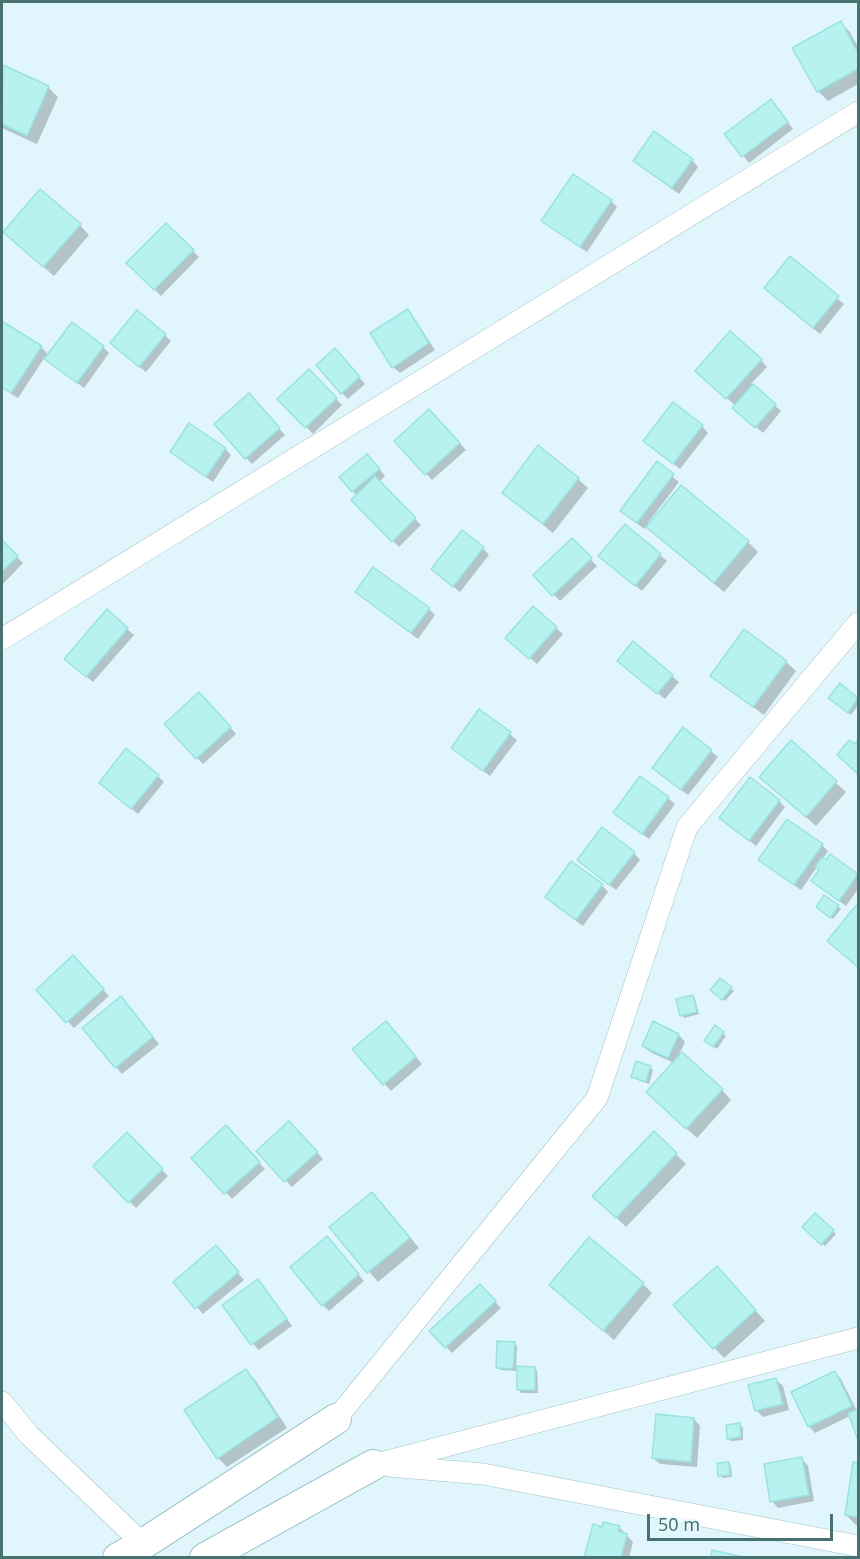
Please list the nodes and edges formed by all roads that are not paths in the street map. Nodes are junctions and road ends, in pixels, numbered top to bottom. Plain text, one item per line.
1 (858, 112) edge
2 (858, 623) edge
3 (2, 639) edge
4 (858, 1338) edge
5 (2, 1402) edge
6 (336, 1419) joint
7 (373, 1465) junction
8 (858, 1546) edge
9 (130, 1550) edge
10 (205, 1557) edge

1 - 3 street
2 - 6 street
4 - 7 street
5 - 9 street
6 - 9 main road
7 - 8 street
7 - 10 main road

